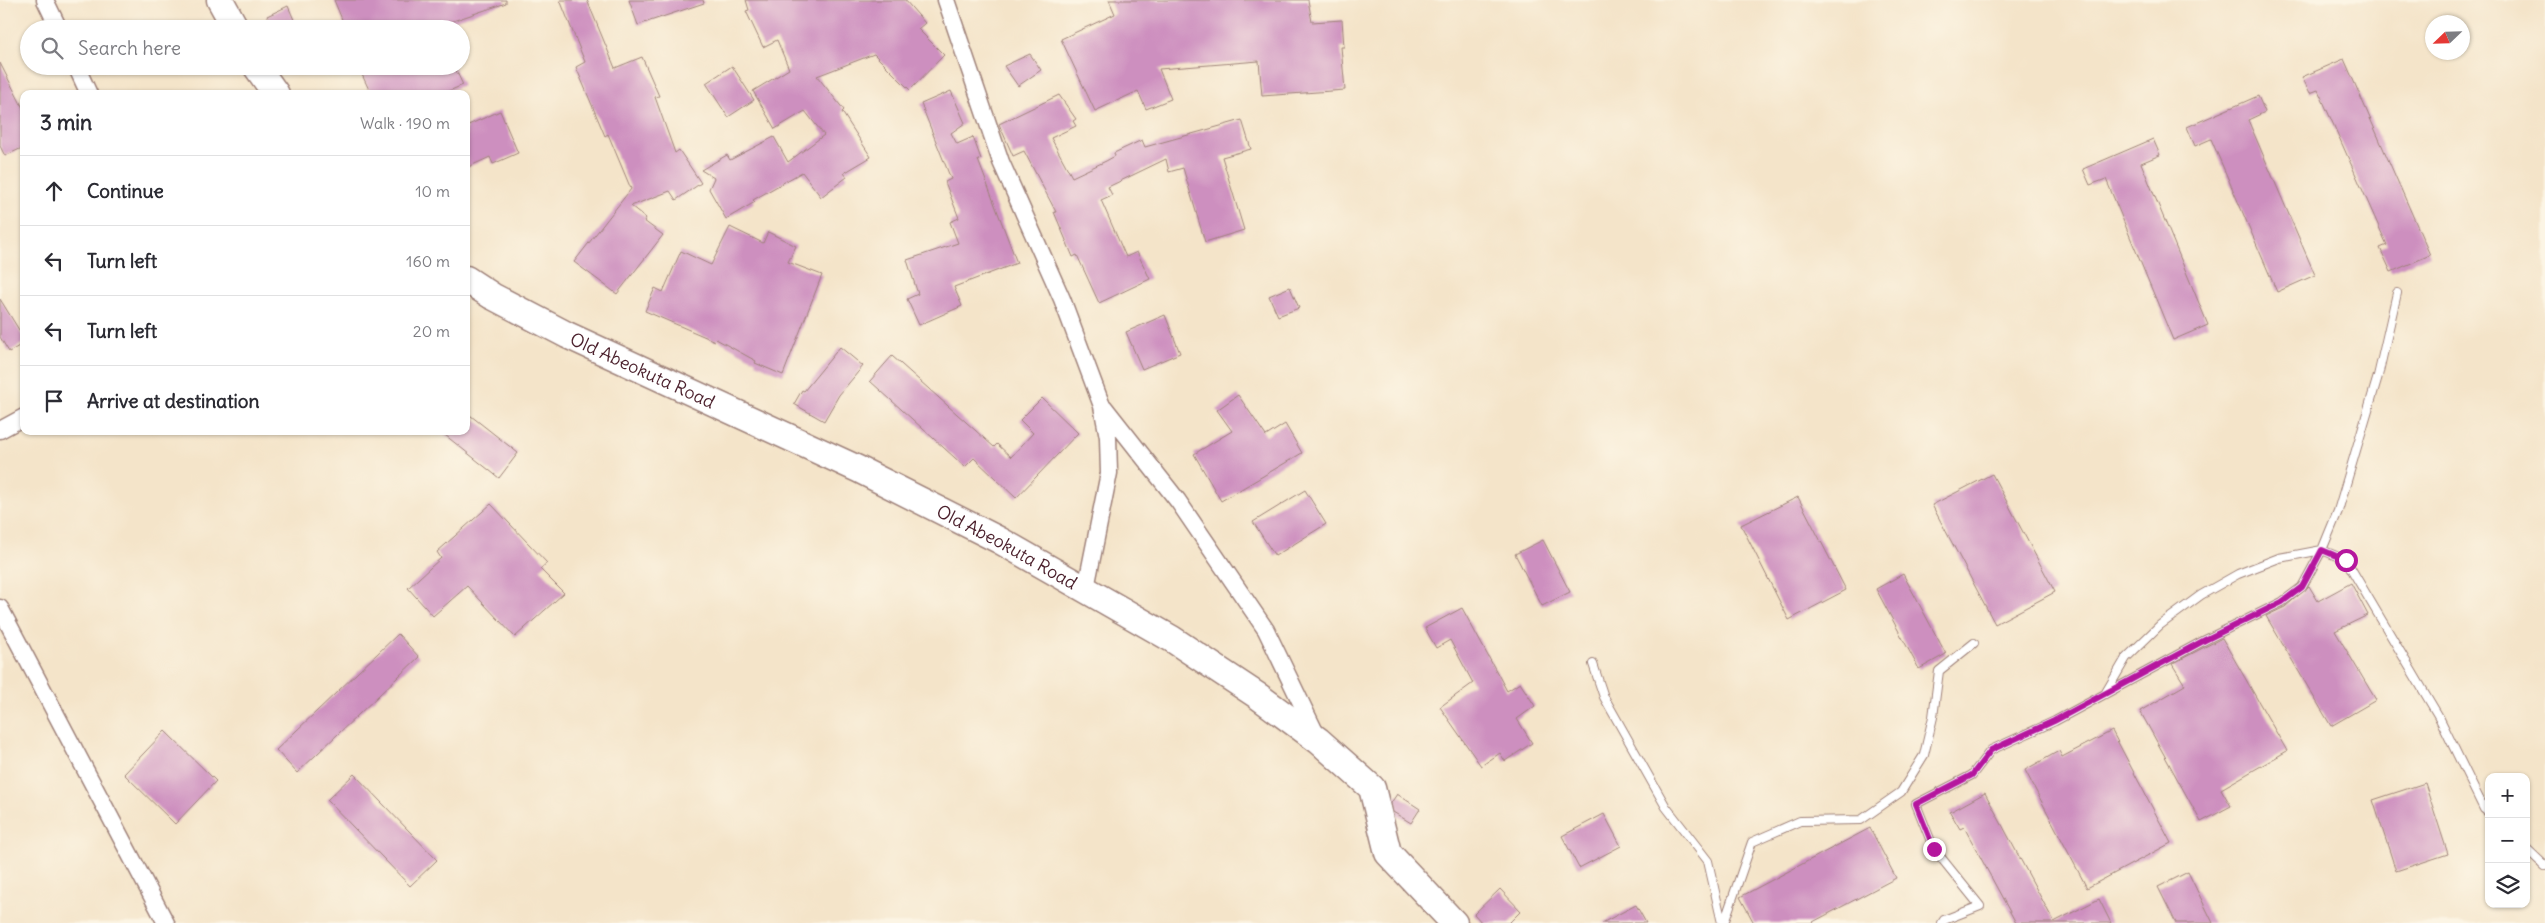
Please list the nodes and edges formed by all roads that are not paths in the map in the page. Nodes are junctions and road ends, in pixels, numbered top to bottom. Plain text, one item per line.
1 (45, 0) edge
2 (220, 0) edge
3 (946, 0) edge
4 (55, 20) edge
5 (231, 20) edge
6 (80, 75) edge
7 (262, 75) edge
8 (87, 90) edge
9 (273, 90) edge
10 (470, 282) edge
11 (2396, 293) dead end
12 (1102, 406) junction
13 (20, 419) edge
14 (0, 430) edge
15 (2322, 550) junction
16 (1086, 588) junction
17 (0, 608) edge
18 (1974, 643) dead end
19 (1593, 664) dead end
20 (2105, 694) junction
21 (1320, 741) junction
22 (2485, 810) edge
23 (2530, 852) edge
24 (2545, 866) edge
25 (166, 923) edge
26 (1454, 923) edge
27 (1723, 923) edge
28 (1942, 923) edge

1 - 4 street
2 - 5 highway
3 - 12 street
6 - 8 street
7 - 9 highway
10 - 16 highway, Old Abeokuta Road
11 - 15 lane
12 - 16 street
12 - 21 street
13 - 14 street
15 - 20 lane
15 - 20 lane
15 - 22 lane
16 - 21 highway, Old Abeokuta Road
17 - 25 street
18 - 27 lane
19 - 27 lane
20 - 28 lane
21 - 26 highway, Old Abeokuta Road
23 - 24 lane

